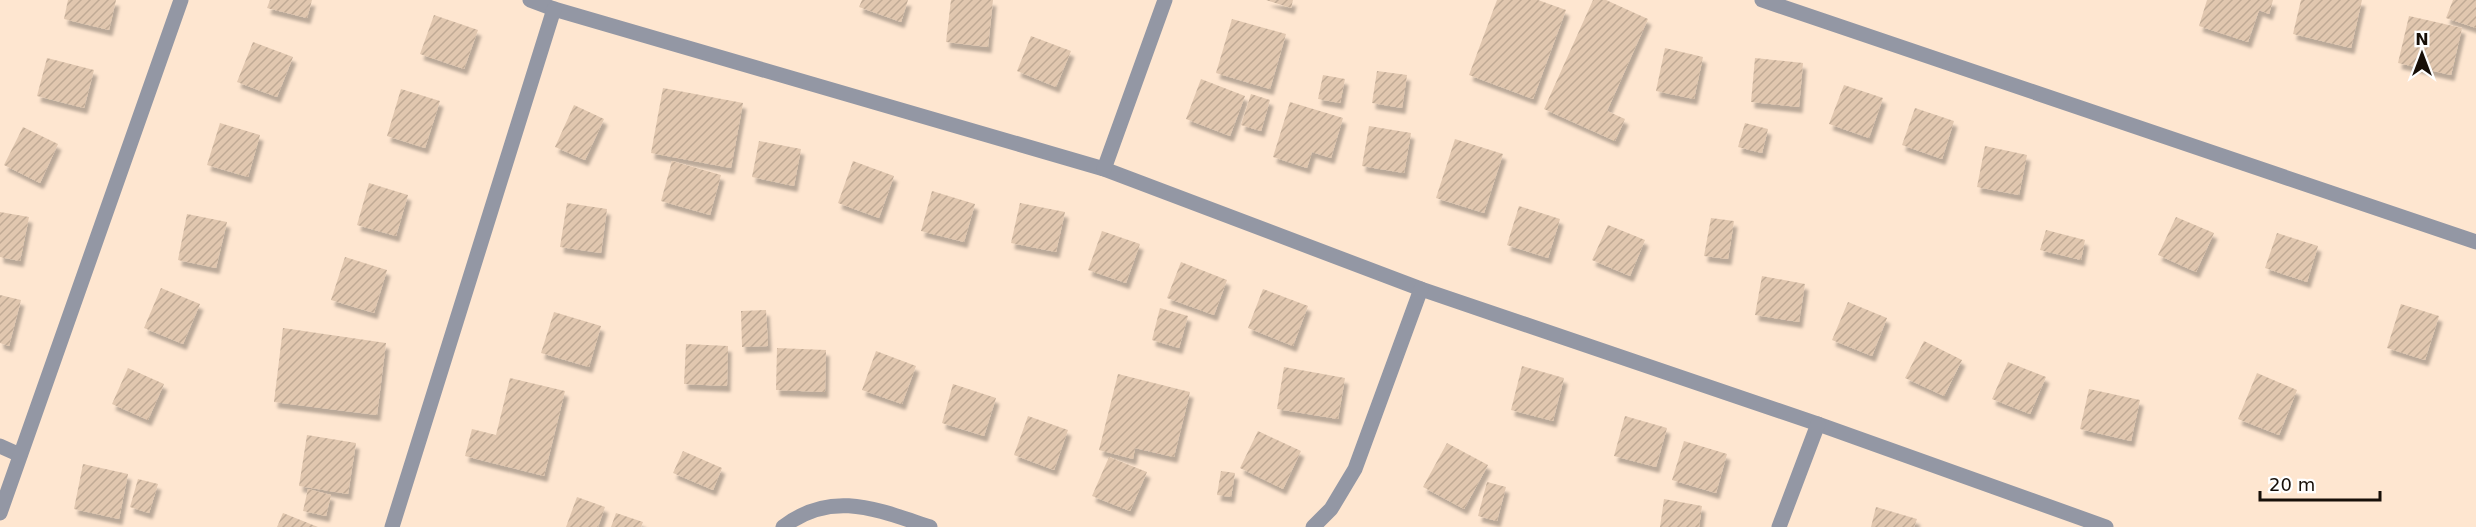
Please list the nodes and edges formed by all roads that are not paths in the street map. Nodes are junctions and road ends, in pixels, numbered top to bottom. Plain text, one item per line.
1 (181, 0) edge
2 (530, 0) edge
3 (1165, 0) edge
4 (1762, 0) edge
5 (554, 9) junction
6 (1104, 169) junction
7 (2476, 242) edge
8 (1421, 289) junction
9 (1818, 424) junction
10 (0, 446) edge
11 (20, 455) junction
12 (0, 513) edge
13 (392, 527) edge
14 (783, 527) edge
15 (930, 527) edge
16 (1313, 527) edge
17 (1779, 527) edge
18 (2106, 527) edge

1 - 11 street
2 - 5 street
3 - 6 street
4 - 7 street
5 - 6 street
5 - 13 street
6 - 8 street
8 - 9 street
8 - 16 street
9 - 17 street
9 - 18 street
10 - 11 street
11 - 12 street
14 - 15 street

